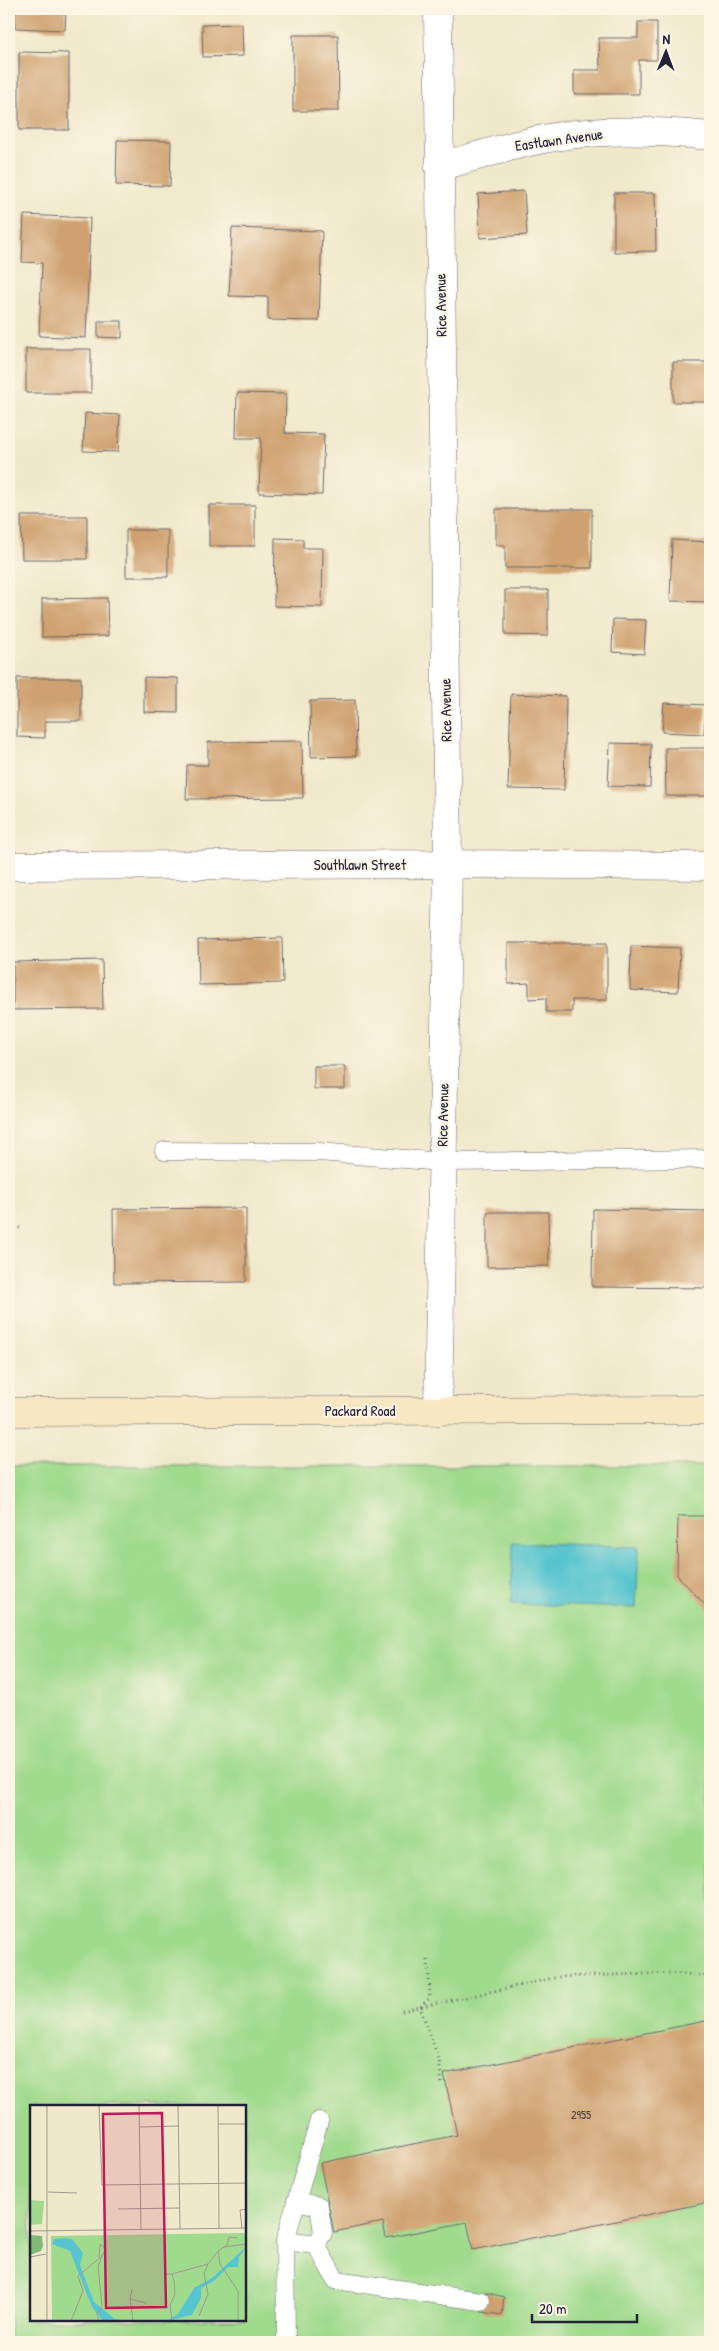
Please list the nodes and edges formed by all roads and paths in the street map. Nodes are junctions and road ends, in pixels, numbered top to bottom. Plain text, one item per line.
1 (438, 9) edge
2 (710, 136) edge
3 (439, 167) junction
4 (448, 864) junction
5 (9, 866) edge
6 (710, 866) edge
7 (164, 1152) dead end
8 (710, 1159) edge
9 (442, 1162) junction
10 (9, 1226) edge
11 (20, 1228) dead end
12 (710, 1410) edge
13 (438, 1411) junction
14 (9, 1412) edge
15 (428, 1960) dead end
16 (710, 1976) edge
17 (420, 2007) junction
18 (402, 2011) dead end
19 (442, 2086) dead end
20 (319, 2121) dead end
21 (296, 2201) junction
22 (285, 2241) junction
23 (316, 2245) junction
24 (481, 2301) dead end
25 (286, 2342) edge

1 - 3 street, Rice Avenue
2 - 3 street, Eastlawn Avenue
3 - 4 street, Rice Avenue
4 - 5 street, Southlawn Street
4 - 6 street, Southlawn Street
4 - 9 street, Rice Avenue
7 - 9 lane
8 - 9 lane
9 - 13 street, Rice Avenue
10 - 11 path
12 - 13 main road, Packard Road
13 - 14 main road, Packard Road
15 - 17 path
16 - 17 path
17 - 18 path
17 - 19 path
20 - 21 lane
21 - 22 lane
21 - 23 lane
22 - 23 lane
22 - 25 lane
23 - 24 lane

